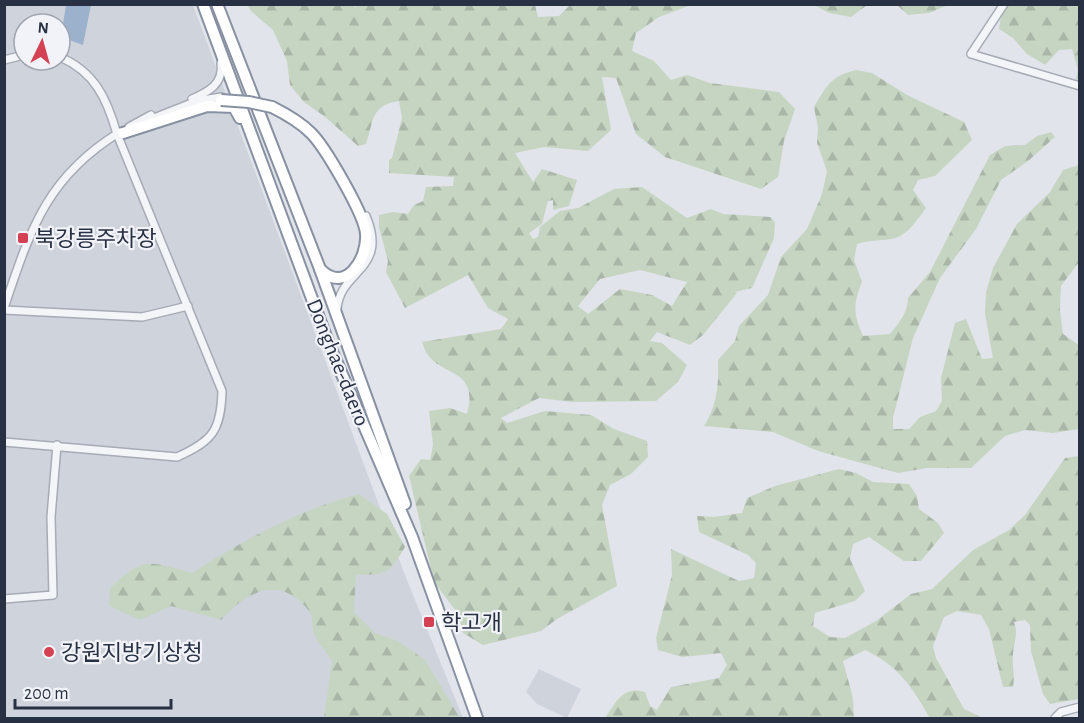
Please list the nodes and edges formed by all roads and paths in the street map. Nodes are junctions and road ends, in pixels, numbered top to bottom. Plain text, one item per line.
1 (203, 4) edge
2 (217, 4) edge
3 (1004, 4) edge
4 (209, 20) junction
5 (72, 63) edge
6 (1080, 86) edge
7 (273, 105) junction
8 (120, 133) junction
9 (265, 175) junction
10 (320, 269) junction
11 (188, 306) junction
12 (4, 309) edge
13 (337, 316) junction
14 (4, 442) edge
15 (57, 445) junction
16 (4, 599) edge
17 (1080, 707) edge
18 (477, 718) edge
19 (483, 718) edge
20 (1055, 718) edge

1 - 4 highway, Donghae-daero
2 - 10 highway, Donghae-daero
3 - 6 street
4 - 8 street
4 - 9 highway, Donghae-daero
5 - 8 street
7 - 8 highway, bridge
7 - 10 highway
7 - 13 street
8 - 9 highway
8 - 11 street
8 - 12 street
9 - 18 highway, Donghae-daero
10 - 13 highway, Donghae-daero
11 - 12 street
11 - 15 street
13 - 19 highway, Donghae-daero
14 - 15 street
15 - 16 street
17 - 20 street

